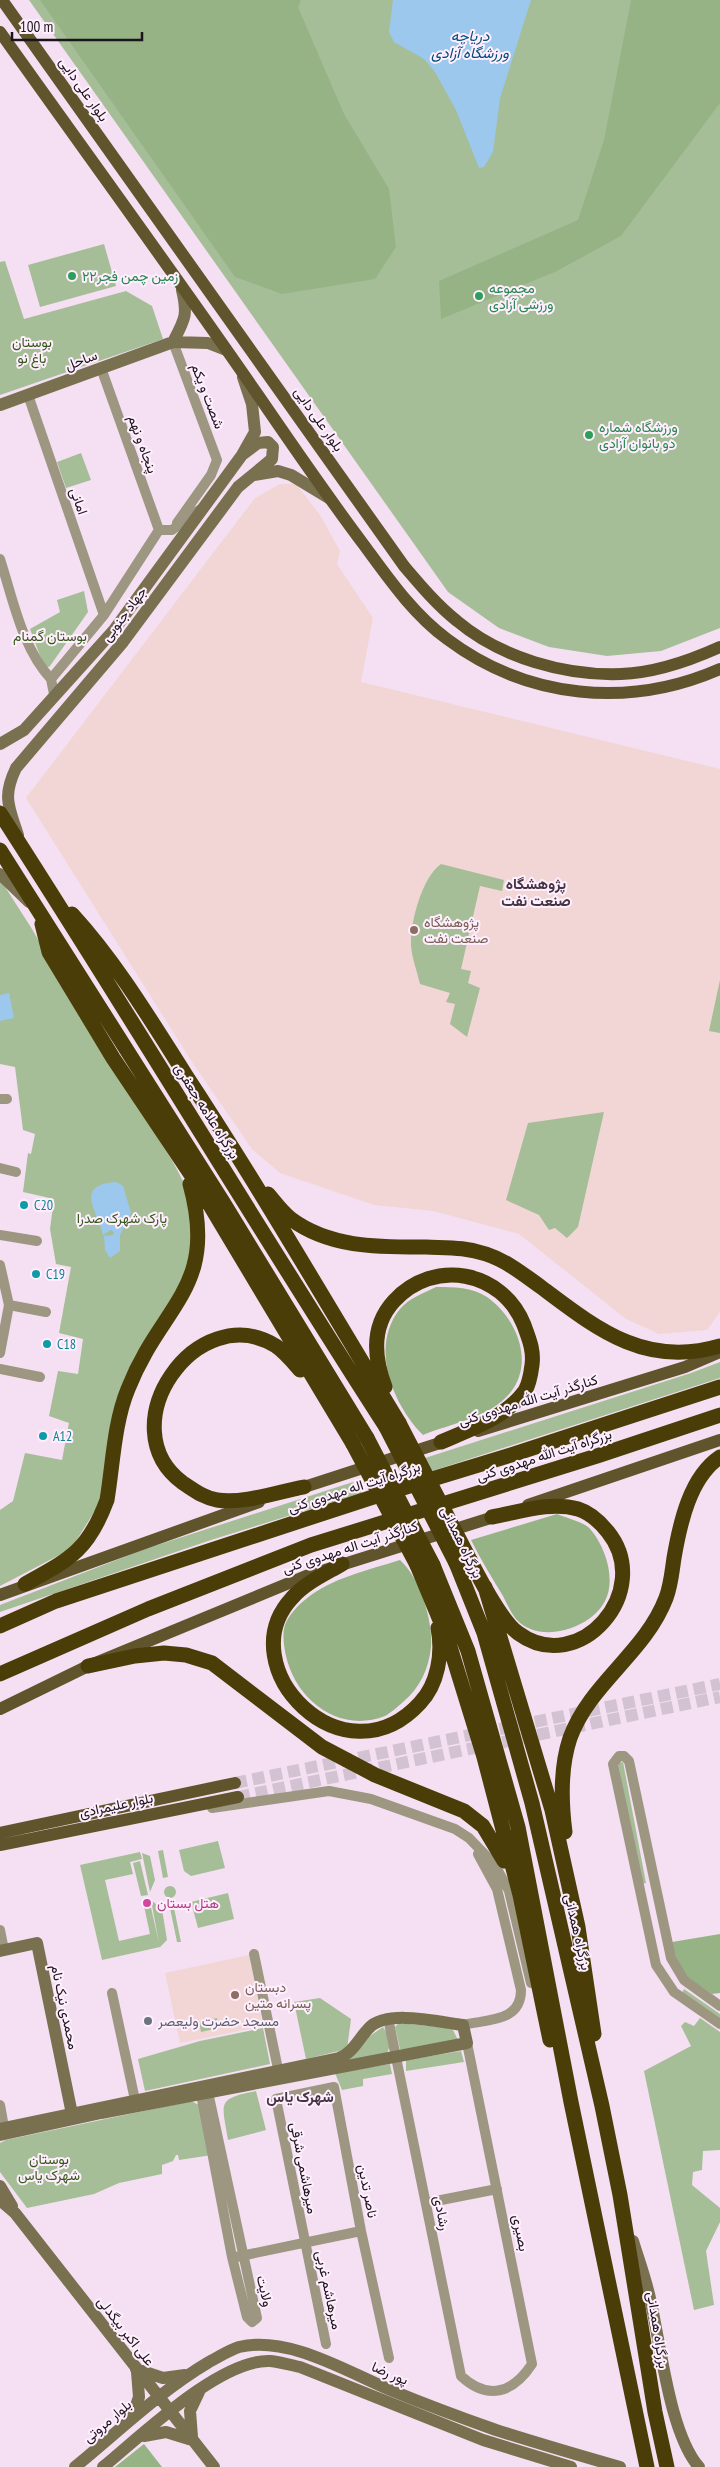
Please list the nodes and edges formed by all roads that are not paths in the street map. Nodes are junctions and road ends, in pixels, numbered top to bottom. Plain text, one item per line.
1 (2, 0) edge
2 (0, 32) edge
3 (182, 290) junction
4 (172, 342) junction
5 (226, 350) junction
6 (101, 368) junction
7 (240, 370) junction
8 (28, 395) junction
9 (0, 405) edge
10 (242, 455) junction
11 (254, 475) junction
12 (329, 498) junction
13 (201, 508) junction
14 (159, 530) junction
15 (172, 530) junction
16 (0, 559) edge
17 (104, 614) junction
18 (720, 647) edge
19 (720, 669) edge
20 (51, 679) junction
21 (54, 694) junction
22 (1, 745) edge
23 (16, 768) junction
24 (0, 778) edge
25 (0, 813) edge
26 (23, 849) junction
27 (0, 850) edge
28 (0, 874) edge
29 (49, 889) junction
30 (39, 910) junction
31 (178, 1157) junction
32 (0, 1168) edge
33 (16, 1172) dead end
34 (252, 1177) junction
35 (0, 1235) edge
36 (37, 1241) dead end
37 (0, 1265) edge
38 (9, 1305) junction
39 (46, 1312) dead end
40 (720, 1346) edge
41 (720, 1352) edge
42 (0, 1353) edge
43 (0, 1369) edge
44 (40, 1377) dead end
45 (720, 1387) edge
46 (336, 1415) junction
47 (720, 1415) edge
48 (392, 1425) junction
49 (720, 1440) edge
50 (360, 1441) junction
51 (441, 1442) junction
52 (720, 1457) edge
53 (304, 1487) junction
54 (492, 1517) junction
55 (463, 1562) junction
56 (342, 1564) junction
57 (417, 1565) junction
58 (25, 1584) junction
59 (485, 1587) junction
60 (0, 1595) edge
61 (56, 1601) junction
62 (0, 1618) edge
63 (0, 1626) edge
64 (88, 1666) junction
65 (0, 1674) edge
66 (0, 1709) edge
67 (235, 1783) tunnel mouth
68 (238, 1797) tunnel mouth
69 (455, 1829) junction
70 (58, 1832) junction
71 (0, 1833) edge
72 (0, 1845) edge
73 (520, 1895) junction
74 (572, 1898) junction
75 (659, 1902) junction
76 (644, 1905) junction
77 (0, 1930) edge
78 (2, 1950) edge
79 (254, 1954) dead end
80 (112, 1993) dead end
81 (720, 2006) edge
82 (542, 2007) junction
83 (388, 2018) junction
84 (720, 2024) edge
85 (463, 2025) junction
86 (467, 2043) junction
87 (395, 2056) junction
88 (278, 2069) junction
89 (204, 2093) junction
90 (276, 2099) joint
91 (135, 2100) junction
92 (572, 2102) junction
93 (0, 2105) edge
94 (602, 2106) junction
95 (72, 2114) junction
96 (2, 2132) edge
97 (0, 2186) edge
98 (497, 2189) junction
99 (620, 2195) junction
100 (0, 2200) edge
101 (426, 2204) junction
102 (15, 2213) junction
103 (361, 2231) junction
104 (305, 2243) junction
105 (237, 2256) junction
106 (326, 2344) dead end
107 (389, 2358) dead end
108 (136, 2369) junction
109 (189, 2374) junction
110 (461, 2376) joint
111 (201, 2389) junction
112 (158, 2397) junction
113 (171, 2412) junction
114 (130, 2422) junction
115 (140, 2437) junction
116 (192, 2440) junction
117 (75, 2467) edge
118 (102, 2467) edge
119 (214, 2467) edge
120 (571, 2467) edge
121 (620, 2467) edge
122 (647, 2467) edge
123 (667, 2467) edge
124 (700, 2467) edge

1 - 18 main road, بلوار علی دایی
2 - 3 main road
3 - 4 street
3 - 5 main road
4 - 5 street
4 - 6 street, ساحل
4 - 15 street, شصت و یکم
5 - 7 main road
6 - 8 street, ساحل
6 - 14 street, پنجاه و نهم
7 - 10 street, جهاد جنوبی
7 - 12 main road
8 - 9 street, ساحل
8 - 17 street, امانی
10 - 11 street, جهاد جنوبی
10 - 13 street, جهاد جنوبی
11 - 12 street
11 - 23 street, جهاد جنوبی
12 - 19 main road
13 - 15 street
13 - 21 street, جهاد جنوبی
14 - 15 street
14 - 17 street
16 - 20 street
17 - 20 street
20 - 21 street
21 - 22 street, جهاد جنوبی
23 - 24 street
23 - 26 street, جهاد جنوبی
25 - 26 highway, بزرگراه علامه جعفری
26 - 29 highway, بزرگراه علامه جعفری
27 - 30 highway
28 - 30 street
29 - 34 highway
29 - 48 highway, بزرگراه علامه جعفری
30 - 31 highway
30 - 50 highway
31 - 46 highway
31 - 58 highway
32 - 33 street
34 - 40 highway
34 - 48 highway
35 - 36 street
37 - 38 street
38 - 39 street
38 - 42 street
41 - 51 main road, کنارگذر آیت الله مهدوی کنی
43 - 44 street
45 - 61 highway, بزرگراه آیت اله مهدوی کنی
46 - 50 highway
46 - 53 highway
47 - 65 highway, بزرگراه آیت الله مهدوی کنی
48 - 51 highway
48 - 55 highway, bridge
49 - 54 main road, کنارگذر آیت اله مهدوی کنی
50 - 57 highway, bridge
50 - 92 highway, bridge
51 - 53 main road, کنارگذر آیت الله مهدوی کنی
52 - 74 highway
53 - 58 main road
54 - 56 main road, کنارگذر آیت اله مهدوی کنی
54 - 59 highway
55 - 59 highway
55 - 94 highway, بزرگراه همدانی
56 - 57 highway
56 - 64 main road, کنارگذر آیت اله مهدوی کنی
57 - 73 highway
58 - 60 main road
59 - 74 highway
61 - 62 highway
61 - 63 highway, بزرگراه آیت اله مهدوی کنی
64 - 66 main road, کنارگذر آیت اله مهدوی کنی
64 - 73 highway
67 - 71 main road, بلوار علیمرادی
68 - 70 main road, بلوار علیمرادی
69 - 70 street
69 - 82 street
69 - 85 street
70 - 72 main road, بلوار علیمرادی
73 - 82 highway
74 - 94 highway
75 - 76 street
75 - 76 street
75 - 81 street
76 - 84 street
77 - 78 street
78 - 95 street, محمدی نیک نام
79 - 88 street
80 - 91 street
82 - 92 highway
83 - 85 street
83 - 87 street, رشادی
83 - 88 street
85 - 86 street, بصیری
86 - 87 street
86 - 98 street, بصیری
87 - 89 street
87 - 101 street, رشادی
88 - 91 street
89 - 96 street
89 - 105 street, ولایت
90 - 103 street, ناصر تدین
90 - 104 street, میرهاشمی شرقی
91 - 95 street
92 - 122 highway
93 - 96 street
94 - 99 highway, بزرگراه همدانی
95 - 96 street
97 - 102 street, علی اکبر بیگدلی
98 - 101 street
98 - 110 street, بصیری
99 - 123 highway, بزرگراه همدانی
99 - 124 street
100 - 102 street, علی اکبر بیگدلی
101 - 110 street, رشادی
102 - 108 street, علی اکبر بیگدلی
103 - 104 street
103 - 107 street, ناصر تدین
104 - 105 street
104 - 106 street, میرهاشم غربی
105 - 105 street, ولایت
108 - 109 street
108 - 112 street, علی اکبر بیگدلی
108 - 114 street
109 - 112 street, پور رضا
109 - 121 street, پور رضا
111 - 113 street, پور رضا
111 - 116 street
111 - 120 street, پور رضا
112 - 113 street, علی اکبر بیگدلی
112 - 114 street, بلوار مروتی
113 - 115 street
113 - 116 street, علی اکبر بیگدلی
114 - 117 street, بلوار مروتی
115 - 116 street
115 - 118 street
116 - 119 street, علی اکبر بیگدلی

